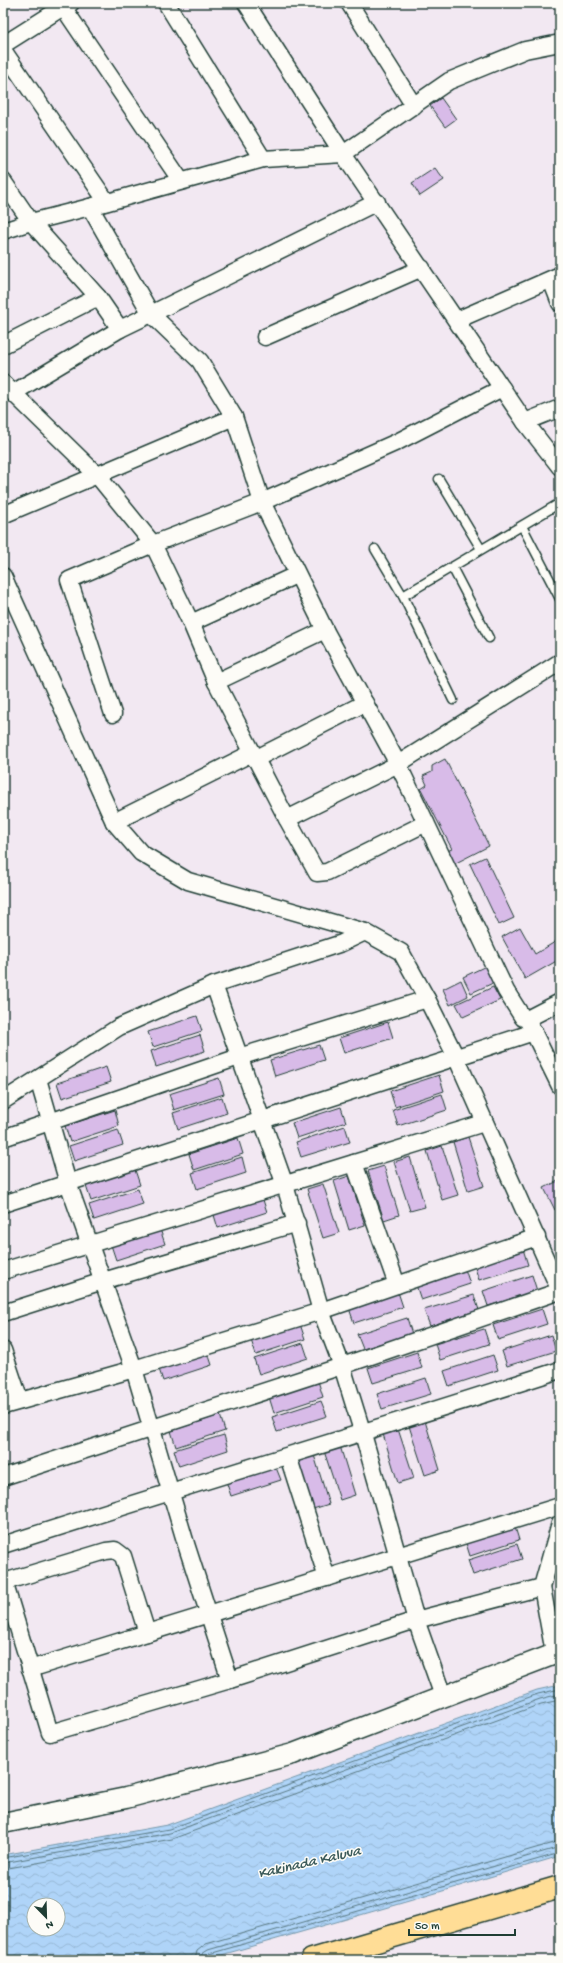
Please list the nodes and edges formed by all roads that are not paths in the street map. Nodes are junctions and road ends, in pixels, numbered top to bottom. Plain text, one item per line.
1 (166, 3) edge
2 (246, 3) edge
3 (349, 3) edge
4 (65, 4) edge
5 (560, 43) edge
6 (3, 45) edge
7 (3, 50) edge
8 (414, 106) junction
9 (344, 154) junction
10 (263, 159) junction
11 (3, 181) edge
12 (181, 181) junction
13 (107, 202) junction
14 (377, 202) junction
15 (90, 207) junction
16 (31, 222) junction
17 (3, 231) edge
18 (422, 268) junction
19 (555, 277) edge
20 (98, 297) junction
21 (560, 303) edge
22 (151, 314) junction
23 (457, 320) junction
24 (120, 329) junction
25 (264, 338) dead end
26 (3, 345) edge
27 (8, 388) edge
28 (502, 388) junction
29 (560, 408) edge
30 (234, 417) junction
31 (525, 422) junction
32 (560, 467) edge
33 (97, 475) junction
34 (439, 478) dead end
35 (262, 502) junction
36 (560, 503) edge
37 (3, 515) edge
38 (522, 526) junction
39 (154, 544) junction
40 (375, 549) dead end
41 (482, 549) junction
42 (452, 567) junction
43 (296, 575) junction
44 (3, 576) edge
45 (403, 596) junction
46 (560, 599) edge
47 (191, 622) junction
48 (325, 630) junction
49 (489, 638) dead end
50 (560, 662) edge
51 (216, 682) junction
52 (453, 700) dead end
53 (365, 703) junction
54 (113, 714) dead end
55 (254, 756) junction
56 (398, 764) junction
57 (287, 819) junction
58 (114, 822) junction
59 (426, 823) junction
60 (365, 932) junction
61 (214, 985) junction
62 (428, 999) junction
63 (560, 1002) edge
64 (530, 1025) junction
65 (239, 1057) junction
66 (456, 1058) junction
67 (38, 1079) junction
68 (560, 1086) edge
69 (3, 1101) edge
70 (262, 1121) junction
71 (51, 1122) junction
72 (484, 1123) junction
73 (3, 1138) edge
74 (354, 1163) junction
75 (68, 1183) junction
76 (285, 1185) junction
77 (3, 1204) edge
78 (297, 1223) junction
79 (537, 1237) junction
80 (89, 1245) junction
81 (3, 1271) edge
82 (103, 1281) junction
83 (397, 1285) junction
84 (560, 1291) edge
85 (321, 1311) junction
86 (3, 1313) edge
87 (3, 1350) edge
88 (342, 1366) junction
89 (134, 1369) junction
90 (560, 1370) edge
91 (20, 1401) junction
92 (3, 1406) edge
93 (152, 1429) junction
94 (363, 1434) junction
95 (288, 1456) junction
96 (3, 1477) edge
97 (170, 1491) junction
98 (560, 1506) edge
99 (560, 1523) edge
100 (3, 1545) edge
101 (399, 1556) junction
102 (327, 1578) junction
103 (4, 1580) edge
104 (542, 1588) junction
105 (209, 1614) junction
106 (416, 1620) junction
107 (147, 1633) junction
108 (557, 1652) edge
109 (30, 1669) junction
110 (230, 1680) junction
111 (443, 1696) junction
112 (3, 1823) edge
113 (560, 1887) edge
114 (312, 1960) edge

1 - 10 street
2 - 9 street
3 - 8 street
4 - 6 street
4 - 12 street
5 - 8 street
7 - 13 street
8 - 9 street
9 - 10 street
9 - 14 street
10 - 12 street
11 - 16 street
12 - 13 street
13 - 15 street
14 - 18 street
14 - 22 street
15 - 16 street
15 - 22 street
16 - 17 street
16 - 20 street
18 - 23 street
18 - 25 street
19 - 21 street
19 - 23 street
20 - 24 street
20 - 26 street
22 - 24 street
22 - 30 street
23 - 28 street
24 - 27 street
27 - 33 street
28 - 31 street
28 - 35 street
29 - 31 street
30 - 33 street
30 - 35 street
31 - 32 street
33 - 37 street
33 - 39 street
34 - 41 lane
35 - 39 street
35 - 43 street
36 - 38 lane
38 - 41 lane
38 - 46 lane
39 - 47 street
39 - 54 street
40 - 45 lane
41 - 42 lane
42 - 45 lane
42 - 49 lane
43 - 47 street
43 - 48 street
44 - 58 street
45 - 52 lane
47 - 51 street
48 - 51 street
48 - 53 street
50 - 56 street
51 - 55 street
53 - 55 street
53 - 56 street
55 - 57 street
55 - 58 street
56 - 57 street
56 - 59 street
57 - 59 street
58 - 60 street
59 - 64 street
60 - 61 street
60 - 62 street
61 - 65 street
61 - 67 street
62 - 65 street
62 - 66 street
63 - 64 street
64 - 66 street
64 - 68 street
65 - 70 street
65 - 71 street
66 - 70 street
66 - 72 street
67 - 69 street
67 - 71 street
70 - 75 street
70 - 76 street
71 - 73 street
71 - 75 street
72 - 74 street
72 - 79 street
74 - 76 street
74 - 83 street
75 - 77 street
75 - 80 street
76 - 78 street
76 - 80 street
78 - 82 street
78 - 85 street
79 - 83 street
79 - 84 street
80 - 81 street
80 - 82 street
82 - 86 street
82 - 89 street
83 - 85 street
84 - 88 street
85 - 88 street
85 - 89 street
87 - 91 street
88 - 93 street
88 - 94 street
89 - 91 street
89 - 93 street
90 - 94 street
91 - 92 street
93 - 96 street
93 - 97 street
94 - 95 street
94 - 101 street
95 - 97 street
95 - 102 street
97 - 100 street
97 - 105 street
98 - 101 street
99 - 104 street
101 - 102 street
101 - 106 street
102 - 105 street
103 - 107 street
103 - 109 street
104 - 106 street
104 - 108 street
105 - 107 street
105 - 110 street
106 - 110 street
106 - 111 street
107 - 109 street
108 - 111 street
109 - 110 street
111 - 112 street
113 - 114 main road

